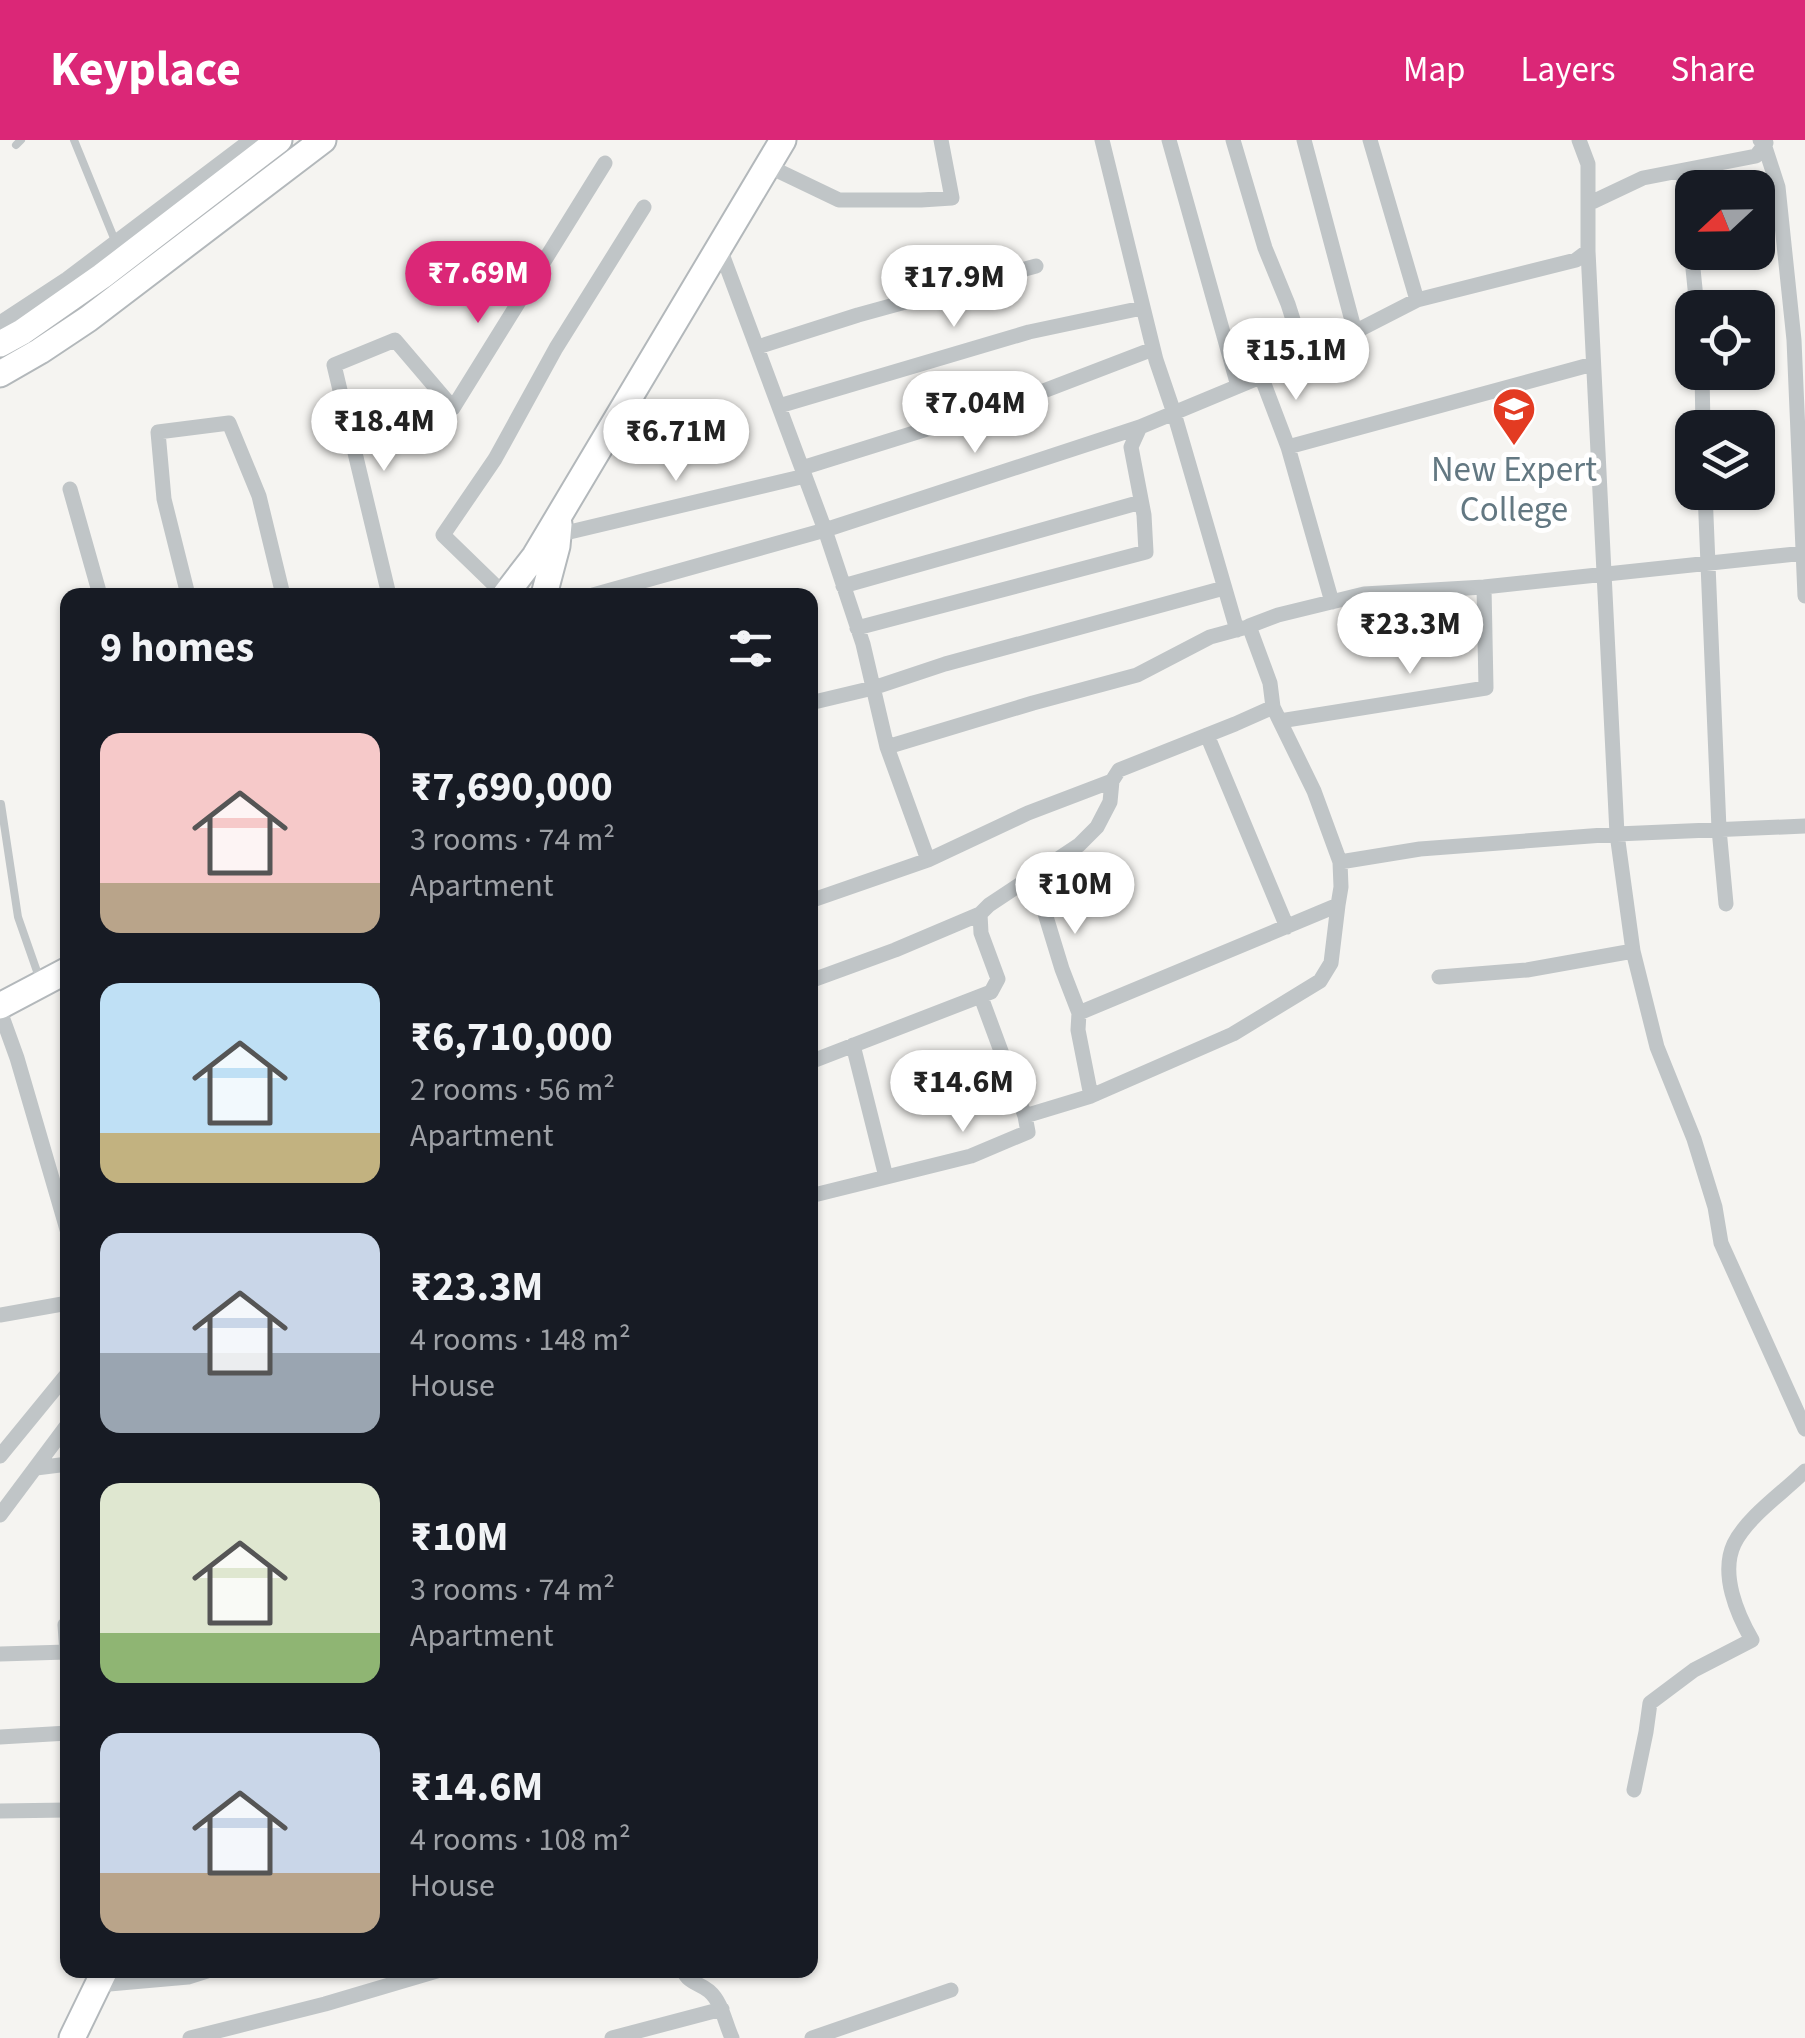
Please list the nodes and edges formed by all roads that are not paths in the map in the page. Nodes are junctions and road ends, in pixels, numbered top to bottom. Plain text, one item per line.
1 (74, 140) edge
2 (251, 140) edge
3 (279, 140) edge
4 (323, 140) edge
5 (783, 140) edge
6 (942, 140) edge
7 (1102, 140) edge
8 (1169, 140) edge
9 (1234, 140) edge
10 (1304, 140) edge
11 (1370, 140) edge
12 (1579, 140) edge
13 (1764, 142) edge
14 (604, 163) dead end
15 (768, 166) junction
16 (1683, 170) edge
17 (1675, 172) edge
18 (1588, 204) junction
19 (644, 207) dead end
20 (116, 242) junction
21 (720, 246) junction
22 (1588, 251) junction
23 (1036, 266) dead end
24 (1417, 300) junction
25 (1142, 308) junction
26 (0, 323) edge
27 (1354, 332) junction
28 (0, 344) edge
29 (758, 348) junction
30 (1153, 349) junction
31 (1305, 357) junction
32 (1593, 364) junction
33 (0, 374) edge
34 (1261, 376) junction
35 (1238, 386) junction
36 (779, 406) junction
37 (1174, 413) junction
38 (1140, 428) junction
39 (1288, 447) junction
40 (804, 472) junction
41 (70, 489) dead end
42 (1141, 502) junction
43 (1705, 510) edge
44 (560, 522) junction
45 (825, 530) junction
46 (1803, 553) edge
47 (1706, 562) junction
48 (1604, 573) junction
49 (844, 586) junction
50 (1484, 586) junction
51 (98, 588) edge
52 (186, 588) edge
53 (281, 588) edge
54 (387, 588) edge
55 (498, 588) edge
56 (510, 588) edge
57 (546, 588) edge
58 (643, 588) edge
59 (1224, 588) junction
60 (1805, 596) edge
61 (1332, 602) junction
62 (857, 628) junction
63 (1243, 628) junction
64 (873, 688) junction
65 (818, 701) edge
66 (1276, 714) junction
67 (1207, 736) junction
68 (887, 747) junction
69 (1112, 781) junction
70 (1, 804) edge
71 (1804, 824) edge
72 (1719, 830) junction
73 (1618, 834) junction
74 (928, 860) junction
75 (1340, 862) junction
76 (1033, 874) junction
77 (818, 898) edge
78 (1726, 904) dead end
79 (1338, 905) junction
80 (980, 914) junction
81 (1287, 927) junction
82 (1633, 951) junction
83 (60, 974) edge
84 (818, 978) edge
85 (1439, 978) dead end
86 (41, 984) junction
87 (982, 996) junction
88 (0, 1009) edge
89 (1079, 1013) junction
90 (853, 1045) junction
91 (818, 1059) edge
92 (1090, 1096) junction
93 (1025, 1116) junction
94 (886, 1177) junction
95 (818, 1194) edge
96 (60, 1205) edge
97 (60, 1305) edge
98 (0, 1315) edge
99 (60, 1382) edge
100 (1805, 1429) edge
101 (60, 1435) edge
102 (3, 1445) edge
103 (60, 1465) edge
104 (36, 1468) junction
105 (1805, 1472) edge
106 (0, 1516) edge
107 (60, 1652) edge
108 (0, 1654) edge
109 (60, 1734) edge
110 (0, 1738) edge
111 (1634, 1790) dead end
112 (60, 1810) edge
113 (0, 1812) edge
114 (101, 1978) edge
115 (413, 1978) edge
116 (687, 1978) edge
117 (950, 1990) dead end
118 (722, 2009) junction
119 (72, 2038) edge
120 (190, 2038) edge
121 (612, 2038) edge
122 (732, 2038) edge
123 (812, 2038) edge

1 - 20 lane
2 - 20 street
3 - 28 main road
4 - 33 main road
5 - 15 main road
6 - 15 street
7 - 25 street
8 - 35 street
9 - 31 street
10 - 27 street
11 - 24 street
12 - 18 street
13 - 16 street
13 - 46 street
14 - 54 street
15 - 21 main road
17 - 18 street
18 - 22 street
19 - 55 street
20 - 26 street
21 - 29 street
21 - 44 main road
22 - 24 street
22 - 32 street
23 - 29 street
24 - 27 street
25 - 30 street
25 - 36 street
27 - 31 street
29 - 36 street
30 - 37 street
30 - 40 street
31 - 34 street
32 - 39 street
32 - 48 street
34 - 35 street
34 - 39 street
35 - 37 street
36 - 40 street
37 - 38 street
37 - 59 street
38 - 42 street
38 - 45 street
39 - 61 street
40 - 44 street
40 - 45 street
41 - 51 street
42 - 49 street
42 - 62 street
43 - 47 street
44 - 56 main road
44 - 57 main road
45 - 49 street
45 - 58 street
46 - 47 street
46 - 60 street
47 - 48 street
47 - 72 street
48 - 50 street
48 - 73 street
49 - 62 street
50 - 61 street
50 - 66 street
52 - 53 street
59 - 63 street
59 - 64 street
61 - 63 street
62 - 64 street
63 - 66 street
63 - 68 street
64 - 65 street
64 - 68 street
66 - 67 street
66 - 75 street
67 - 69 street
67 - 81 street
68 - 74 street
69 - 74 street
69 - 76 street
70 - 86 lane
71 - 72 street
72 - 73 street
72 - 78 street
73 - 75 street
73 - 82 street
74 - 77 street
75 - 79 street
76 - 80 street
76 - 89 street
79 - 81 street
79 - 92 street
80 - 84 street
80 - 87 street
81 - 89 street
82 - 85 street
82 - 100 street
83 - 86 main road
86 - 88 main road
87 - 90 street
87 - 93 street
88 - 96 street
89 - 92 street
90 - 91 street
90 - 94 street
92 - 93 street
93 - 94 street
94 - 95 street
97 - 98 street
99 - 102 street
101 - 104 street
103 - 104 street
104 - 106 street
105 - 111 street
107 - 108 street
109 - 110 street
112 - 113 street
114 - 119 main road
115 - 120 street
116 - 118 street
117 - 123 street
118 - 121 street
118 - 122 street

